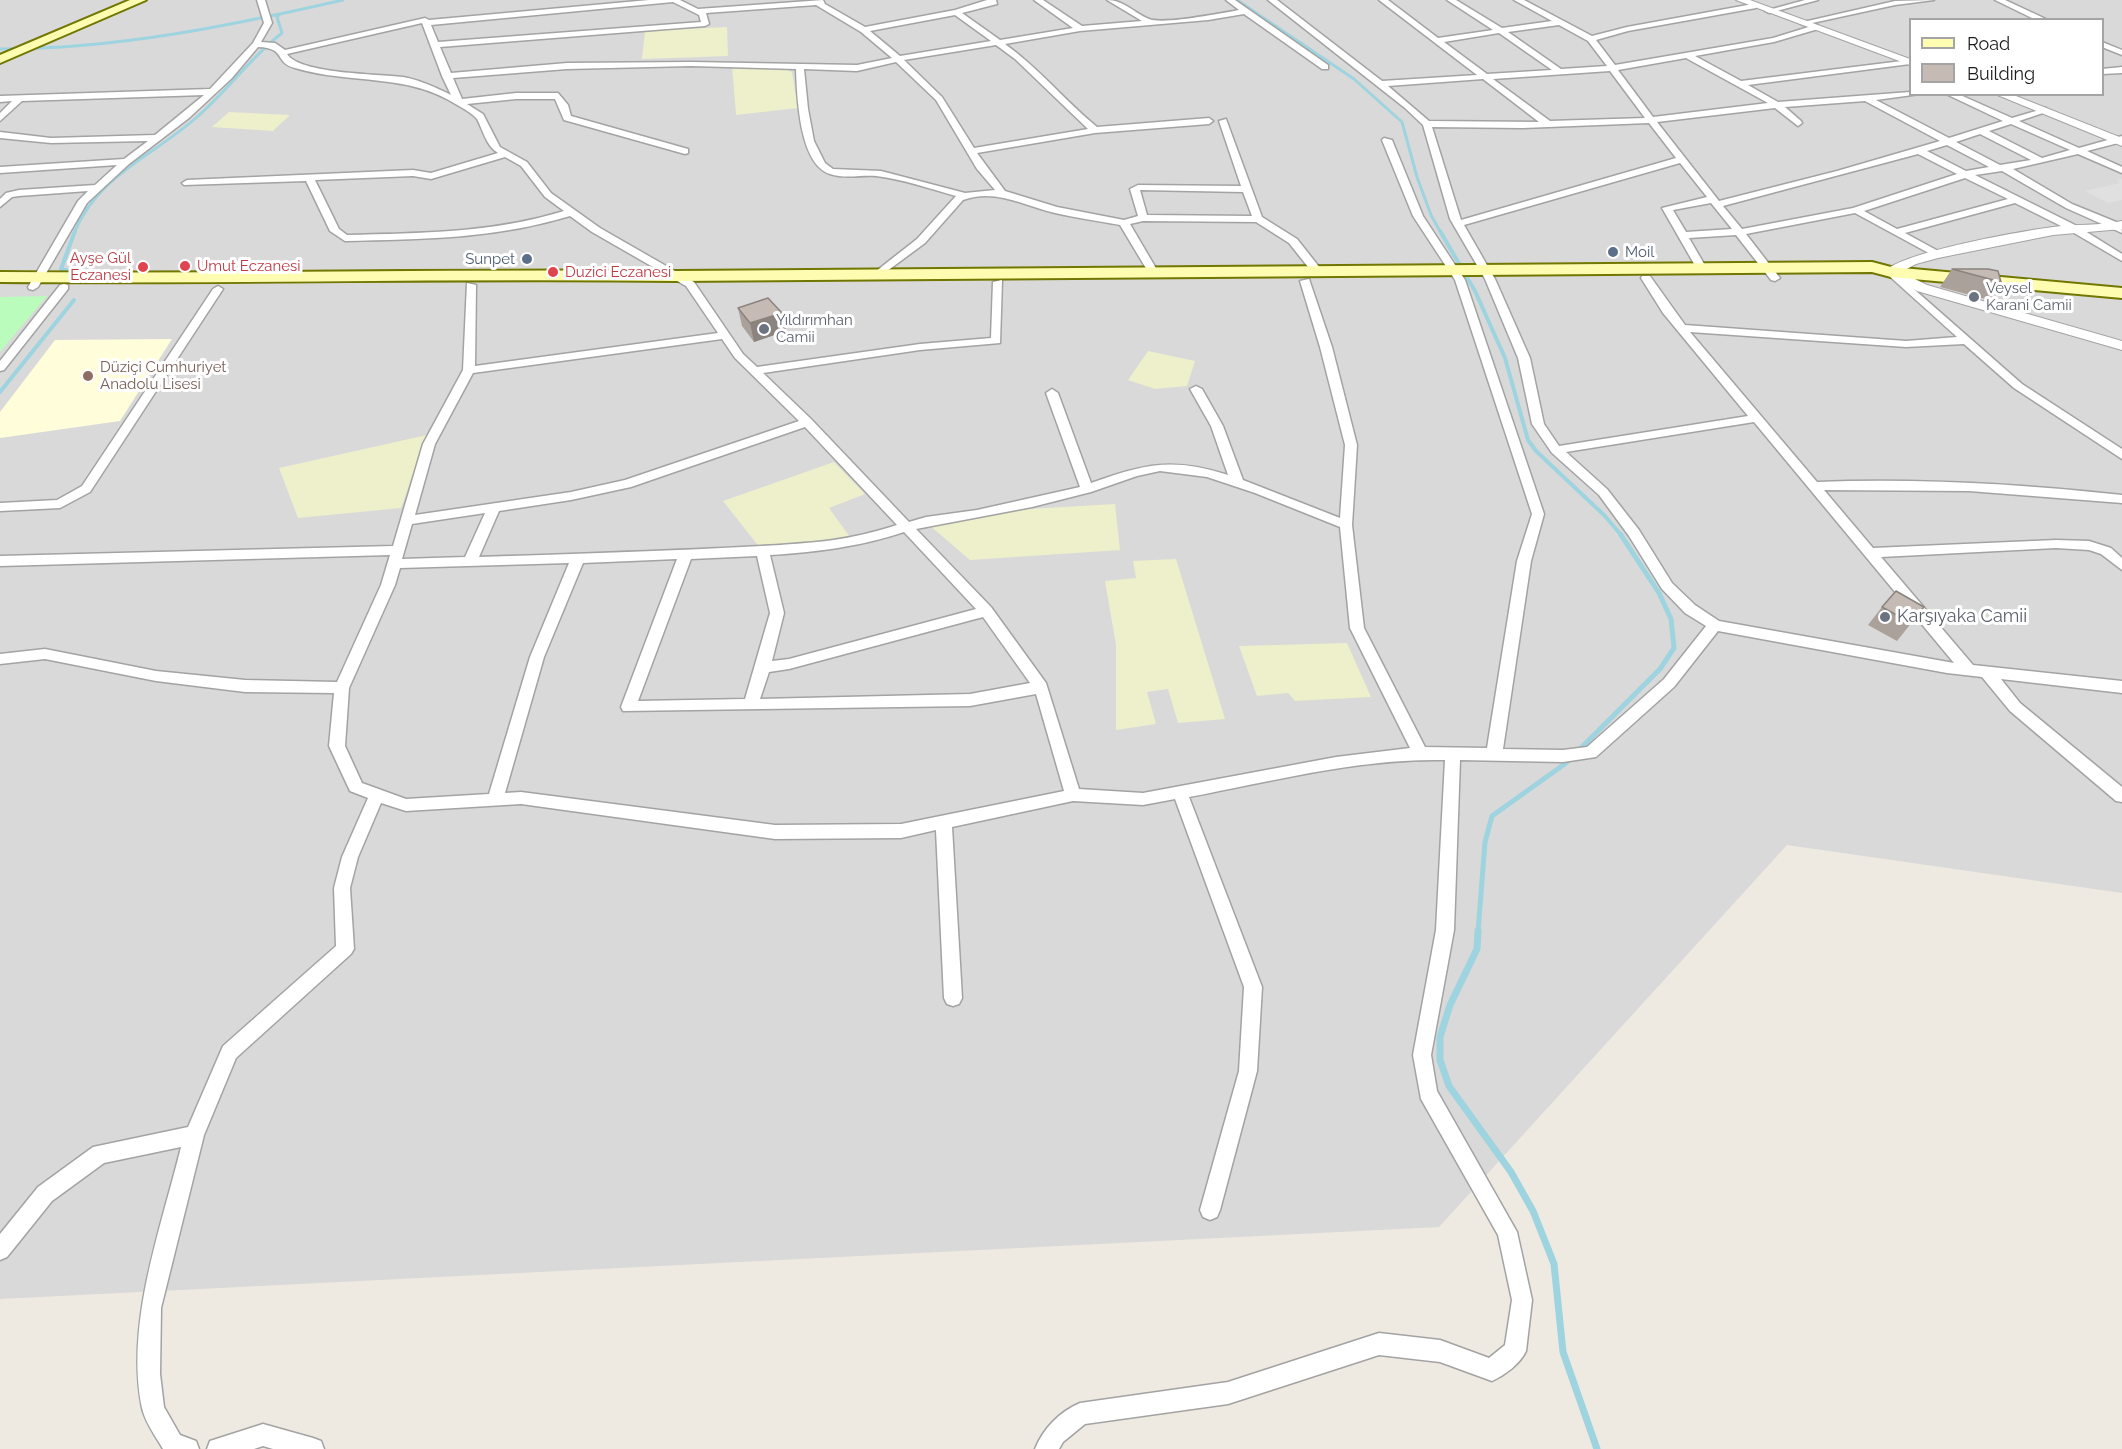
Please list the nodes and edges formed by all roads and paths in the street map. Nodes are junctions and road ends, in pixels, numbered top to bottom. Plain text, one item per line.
1 (140, 0) edge
2 (261, 0) edge
3 (674, 0) edge
4 (830, 0) edge
5 (991, 0) edge
6 (1111, 0) edge
7 (1272, 0) edge
8 (1383, 0) edge
9 (1451, 0) edge
10 (1518, 0) edge
11 (1741, 0) edge
12 (1814, 0) edge
13 (1930, 0) edge
14 (1999, 0) edge
15 (815, 1) edge
16 (1045, 2) edge
17 (1239, 4) edge
18 (1753, 6) junction
19 (698, 11) junction
20 (1769, 11) junction
21 (956, 12) junction
22 (2040, 18) edge
23 (1150, 22) junction
24 (1562, 22) junction
25 (427, 23) junction
26 (1802, 23) junction
27 (1815, 27) junction
28 (1080, 29) junction
29 (864, 30) junction
30 (1501, 32) junction
31 (1591, 39) junction
32 (1438, 40) junction
33 (996, 42) junction
34 (263, 44) junction
35 (2104, 44) edge
36 (437, 45) junction
37 (1909, 52) edge
38 (282, 53) junction
39 (2122, 53) edge
40 (1892, 55) junction
41 (1687, 56) junction
42 (0, 59) edge
43 (898, 59) junction
44 (1909, 61) edge
45 (1909, 62) edge
46 (1325, 67) dead end
47 (800, 68) junction
48 (1613, 68) junction
49 (2122, 70) edge
50 (1560, 72) junction
51 (2104, 72) edge
52 (1486, 75) junction
53 (446, 76) junction
54 (1380, 84) junction
55 (1740, 84) junction
56 (210, 92) junction
57 (1909, 95) edge
58 (1955, 96) edge
59 (2005, 96) edge
60 (1866, 98) junction
61 (0, 99) edge
62 (19, 99) junction
63 (459, 102) junction
64 (1777, 105) junction
65 (2043, 111) junction
66 (0, 118) edge
67 (1651, 120) junction
68 (1209, 121) dead end
69 (1223, 121) dead end
70 (2013, 121) junction
71 (1798, 123) dead end
72 (1427, 124) junction
73 (1548, 124) junction
74 (1095, 130) junction
75 (1981, 131) junction
76 (0, 135) edge
77 (159, 138) junction
78 (1387, 140) dead end
79 (1947, 141) junction
80 (2120, 141) edge
81 (1917, 150) junction
82 (685, 151) dead end
83 (2082, 151) junction
84 (971, 152) junction
85 (506, 154) junction
86 (1682, 159) junction
87 (2041, 161) junction
88 (126, 162) junction
89 (2000, 168) junction
90 (0, 170) edge
91 (2122, 170) edge
92 (1966, 174) junction
93 (310, 179) junction
94 (187, 183) dead end
95 (96, 188) junction
96 (1248, 189) junction
97 (1002, 192) junction
98 (966, 196) junction
99 (2015, 200) junction
100 (1716, 201) junction
101 (0, 204) edge
102 (1856, 210) junction
103 (572, 212) junction
104 (1143, 218) junction
105 (1258, 219) junction
106 (1124, 223) junction
107 (1458, 224) junction
108 (2120, 227) edge
109 (2073, 228) junction
110 (1740, 232) junction
111 (1896, 232) junction
112 (1683, 235) junction
113 (1936, 254) junction
114 (2122, 258) edge
115 (1702, 269) junction
116 (1152, 270) junction
117 (1891, 273) junction
118 (879, 274) junction
119 (1772, 274) junction
120 (1311, 275) junction
121 (1470, 275) junction
122 (0, 277) edge
123 (1646, 278) junction
124 (683, 280) junction
125 (35, 282) junction
126 (998, 282) junction
127 (471, 285) junction
128 (0, 287) edge
129 (64, 287) junction
130 (218, 290) junction
131 (2122, 293) edge
132 (1682, 328) junction
133 (725, 335) junction
134 (1967, 340) junction
135 (2122, 346) edge
136 (0, 369) edge
137 (468, 370) junction
138 (755, 371) junction
139 (1196, 389) dead end
140 (1052, 393) dead end
141 (1758, 418) junction
142 (807, 422) junction
143 (1556, 450) junction
144 (2122, 455) edge
145 (1237, 482) junction
146 (1815, 486) junction
147 (1087, 489) junction
148 (2122, 499) edge
149 (0, 507) edge
150 (494, 507) junction
151 (407, 519) junction
152 (1346, 525) junction
153 (907, 528) junction
154 (762, 550) junction
155 (1869, 553) junction
156 (686, 554) junction
157 (396, 557) junction
158 (578, 558) junction
159 (0, 561) edge
160 (470, 561) junction
161 (2122, 565) edge
162 (986, 611) junction
163 (1715, 625) junction
164 (0, 659) edge
165 (764, 667) junction
166 (1969, 671) junction
167 (1987, 673) junction
168 (1041, 687) junction
169 (2122, 687) edge
170 (342, 688) junction
171 (750, 705) junction
172 (1420, 753) junction
173 (1453, 754) junction
174 (1494, 755) junction
175 (1180, 793) junction
176 (377, 794) junction
177 (1073, 795) junction
178 (2122, 796) edge
179 (495, 800) junction
180 (944, 822) junction
181 (953, 998) dead end
182 (195, 1135) junction
183 (1210, 1210) dead end
184 (0, 1250) edge
185 (188, 1449) edge
186 (218, 1449) edge
187 (313, 1449) edge
188 (1046, 1449) edge

1 - 42 main road
2 - 34 street
3 - 19 street
3 - 25 street
4 - 15 street
5 - 21 street
6 - 23 street
7 - 54 street
8 - 32 street
9 - 30 street
10 - 24 street
11 - 18 street
12 - 20 street
13 - 26 street
14 - 22 street
15 - 19 street
15 - 29 street
16 - 28 street
17 - 23 street
17 - 46 street
18 - 20 street
18 - 31 street
19 - 36 street
20 - 26 street
21 - 29 street
21 - 33 street
23 - 28 street
24 - 30 street
24 - 31 street
25 - 36 street
25 - 38 street
26 - 27 street
27 - 40 street
27 - 41 street
28 - 33 street
29 - 43 street
30 - 32 street
30 - 50 street
31 - 48 street
32 - 52 street
33 - 43 street
33 - 74 street
34 - 38 street
34 - 56 street
35 - 39 street
36 - 53 street
37 - 40 street
38 - 63 street
40 - 44 street
41 - 48 street
41 - 55 street
43 - 47 street
43 - 84 street
45 - 55 street
47 - 53 street
47 - 98 street
48 - 50 street
48 - 67 street
49 - 51 street
50 - 52 street
52 - 54 street
52 - 73 street
53 - 63 street
54 - 72 street
55 - 64 street
56 - 62 street
56 - 77 street
57 - 60 street
58 - 70 street
59 - 65 street
60 - 64 street
60 - 79 street
61 - 62 street
62 - 66 street
63 - 82 street
63 - 85 street
64 - 67 street
64 - 71 street
65 - 70 street
65 - 80 street
67 - 73 street
67 - 86 street
68 - 74 street
69 - 96 street
70 - 75 street
70 - 83 street
72 - 73 street
72 - 107 street
74 - 84 street
75 - 79 street
75 - 87 street
76 - 77 street
77 - 88 street
78 - 121 street
79 - 81 street
79 - 89 street
80 - 83 street
81 - 92 street
81 - 100 street
83 - 87 street
83 - 91 street
84 - 97 street
85 - 93 street
85 - 103 street
86 - 100 street
86 - 107 street
87 - 89 street
88 - 90 street
88 - 95 street
89 - 92 street
89 - 108 street
92 - 99 street
92 - 102 street
93 - 94 street
93 - 103 street
95 - 101 street
95 - 125 street
96 - 104 street
96 - 105 street
97 - 98 street
97 - 106 street
98 - 118 street
99 - 109 street
99 - 111 street
100 - 110 street
100 - 112 street
102 - 110 street
102 - 111 street
103 - 124 street
104 - 105 street
104 - 106 street
105 - 120 street
106 - 116 street
107 - 121 street
108 - 109 street
109 - 113 street
109 - 114 street
110 - 112 street
110 - 119 street
111 - 113 street
112 - 115 street
113 - 117 street
115 - 119 main road
115 - 121 main road
116 - 118 main road
116 - 120 main road
117 - 119 main road
117 - 131 main road
117 - 134 street
117 - 135 street
118 - 124 main road
119 - 123 main road
120 - 121 main road
120 - 126 main road
120 - 152 street
121 - 123 main road
121 - 143 street
121 - 174 street
122 - 125 main road
123 - 132 street
124 - 125 main road
124 - 126 main road
124 - 127 main road
124 - 133 street
125 - 128 main road
125 - 129 main road
126 - 138 street
127 - 130 main road
127 - 137 street
129 - 130 main road
129 - 136 street
130 - 149 street
132 - 134 street
132 - 141 street
133 - 137 street
133 - 138 street
134 - 144 street
137 - 151 street
138 - 142 street
139 - 145 street
140 - 147 street
141 - 143 street
141 - 146 street
142 - 150 street
142 - 153 street
143 - 163 street
145 - 147 street
145 - 152 street
146 - 148 street
146 - 155 street
147 - 153 street
150 - 151 street
150 - 160 street
151 - 157 street
152 - 172 street
153 - 154 street
153 - 162 street
154 - 156 street
154 - 165 street
155 - 161 street
155 - 166 street
156 - 158 street
156 - 171 street
157 - 159 street
157 - 160 street
157 - 170 street
158 - 160 street
158 - 179 street
162 - 165 street
162 - 168 street
163 - 166 street
163 - 174 street
164 - 170 street
165 - 171 street
166 - 167 street
167 - 169 street
167 - 178 street
168 - 171 street
168 - 177 street
170 - 176 street
172 - 173 street
172 - 175 street
173 - 174 street
173 - 188 street
175 - 177 street
175 - 183 street
176 - 179 street
176 - 182 street
177 - 180 street
179 - 180 street
180 - 181 street
182 - 184 street
182 - 185 street
186 - 187 street

